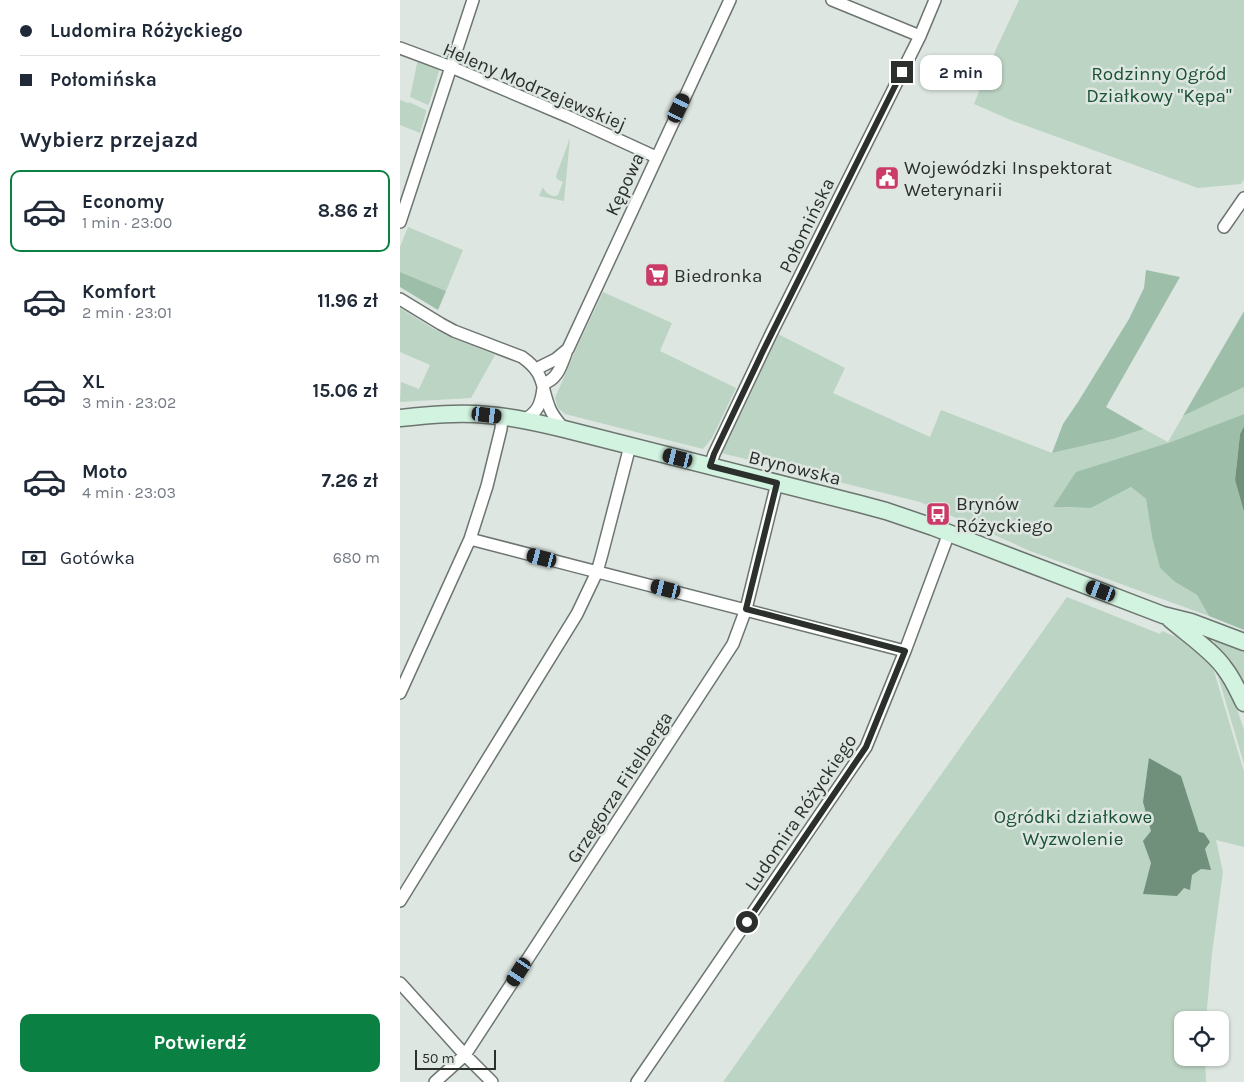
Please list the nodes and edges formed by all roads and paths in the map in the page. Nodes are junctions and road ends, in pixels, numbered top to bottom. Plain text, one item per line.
1 (473, 0) edge
2 (730, 0) edge
3 (832, 0) edge
4 (935, 0) edge
5 (920, 36) junction
6 (400, 48) edge
7 (451, 67) junction
8 (656, 158) junction
9 (1244, 198) edge
10 (400, 222) edge
11 (1224, 227) dead end
12 (400, 299) edge
13 (568, 349) junction
14 (536, 369) junction
15 (544, 384) junction
16 (544, 408) junction
17 (502, 416) junction
18 (400, 418) edge
19 (524, 420) junction
20 (541, 424) junction
21 (564, 429) junction
22 (630, 446) junction
23 (710, 466) junction
24 (777, 483) junction
25 (949, 533) junction
26 (470, 539) junction
27 (596, 572) junction
28 (746, 609) junction
29 (1166, 616) junction
30 (1244, 642) edge
31 (905, 651) junction
32 (400, 692) edge
33 (1244, 703) edge
34 (400, 901) edge
35 (400, 983) edge
36 (465, 1055) junction
37 (435, 1082) edge
38 (492, 1082) edge
39 (637, 1082) edge

1 - 7 street
2 - 8 street, Kępowa
3 - 5 street
4 - 5 street, Połomińska
5 - 23 street, Połomińska
6 - 7 street, Heleny Modrzejewskiej
7 - 8 street, Heleny Modrzejewskiej
7 - 10 street
8 - 13 street, Kępowa
9 - 11 street
12 - 14 street
13 - 14 street
13 - 15 street, Kępowa
14 - 15 street
15 - 16 street
16 - 19 street
16 - 20 street
16 - 21 street
17 - 18 main road, Brynowska
17 - 19 main road, Brynowska
17 - 26 street
19 - 20 main road, Brynowska
20 - 21 main road, Brynowska
21 - 22 main road, Brynowska
22 - 23 main road, Brynowska
22 - 27 street
23 - 24 main road, Brynowska
24 - 25 main road, Brynowska
24 - 28 street, Grzegorza Fitelberga
25 - 29 main road, Brynowska
25 - 31 street, Ludomira Różyckiego
26 - 27 street
26 - 32 street
27 - 28 street
27 - 34 street
28 - 31 street
28 - 36 street, Grzegorza Fitelberga
29 - 30 main road
29 - 33 main road
31 - 39 street, Ludomira Różyckiego
35 - 36 street
36 - 37 street, Grzegorza Fitelberga
36 - 38 street

